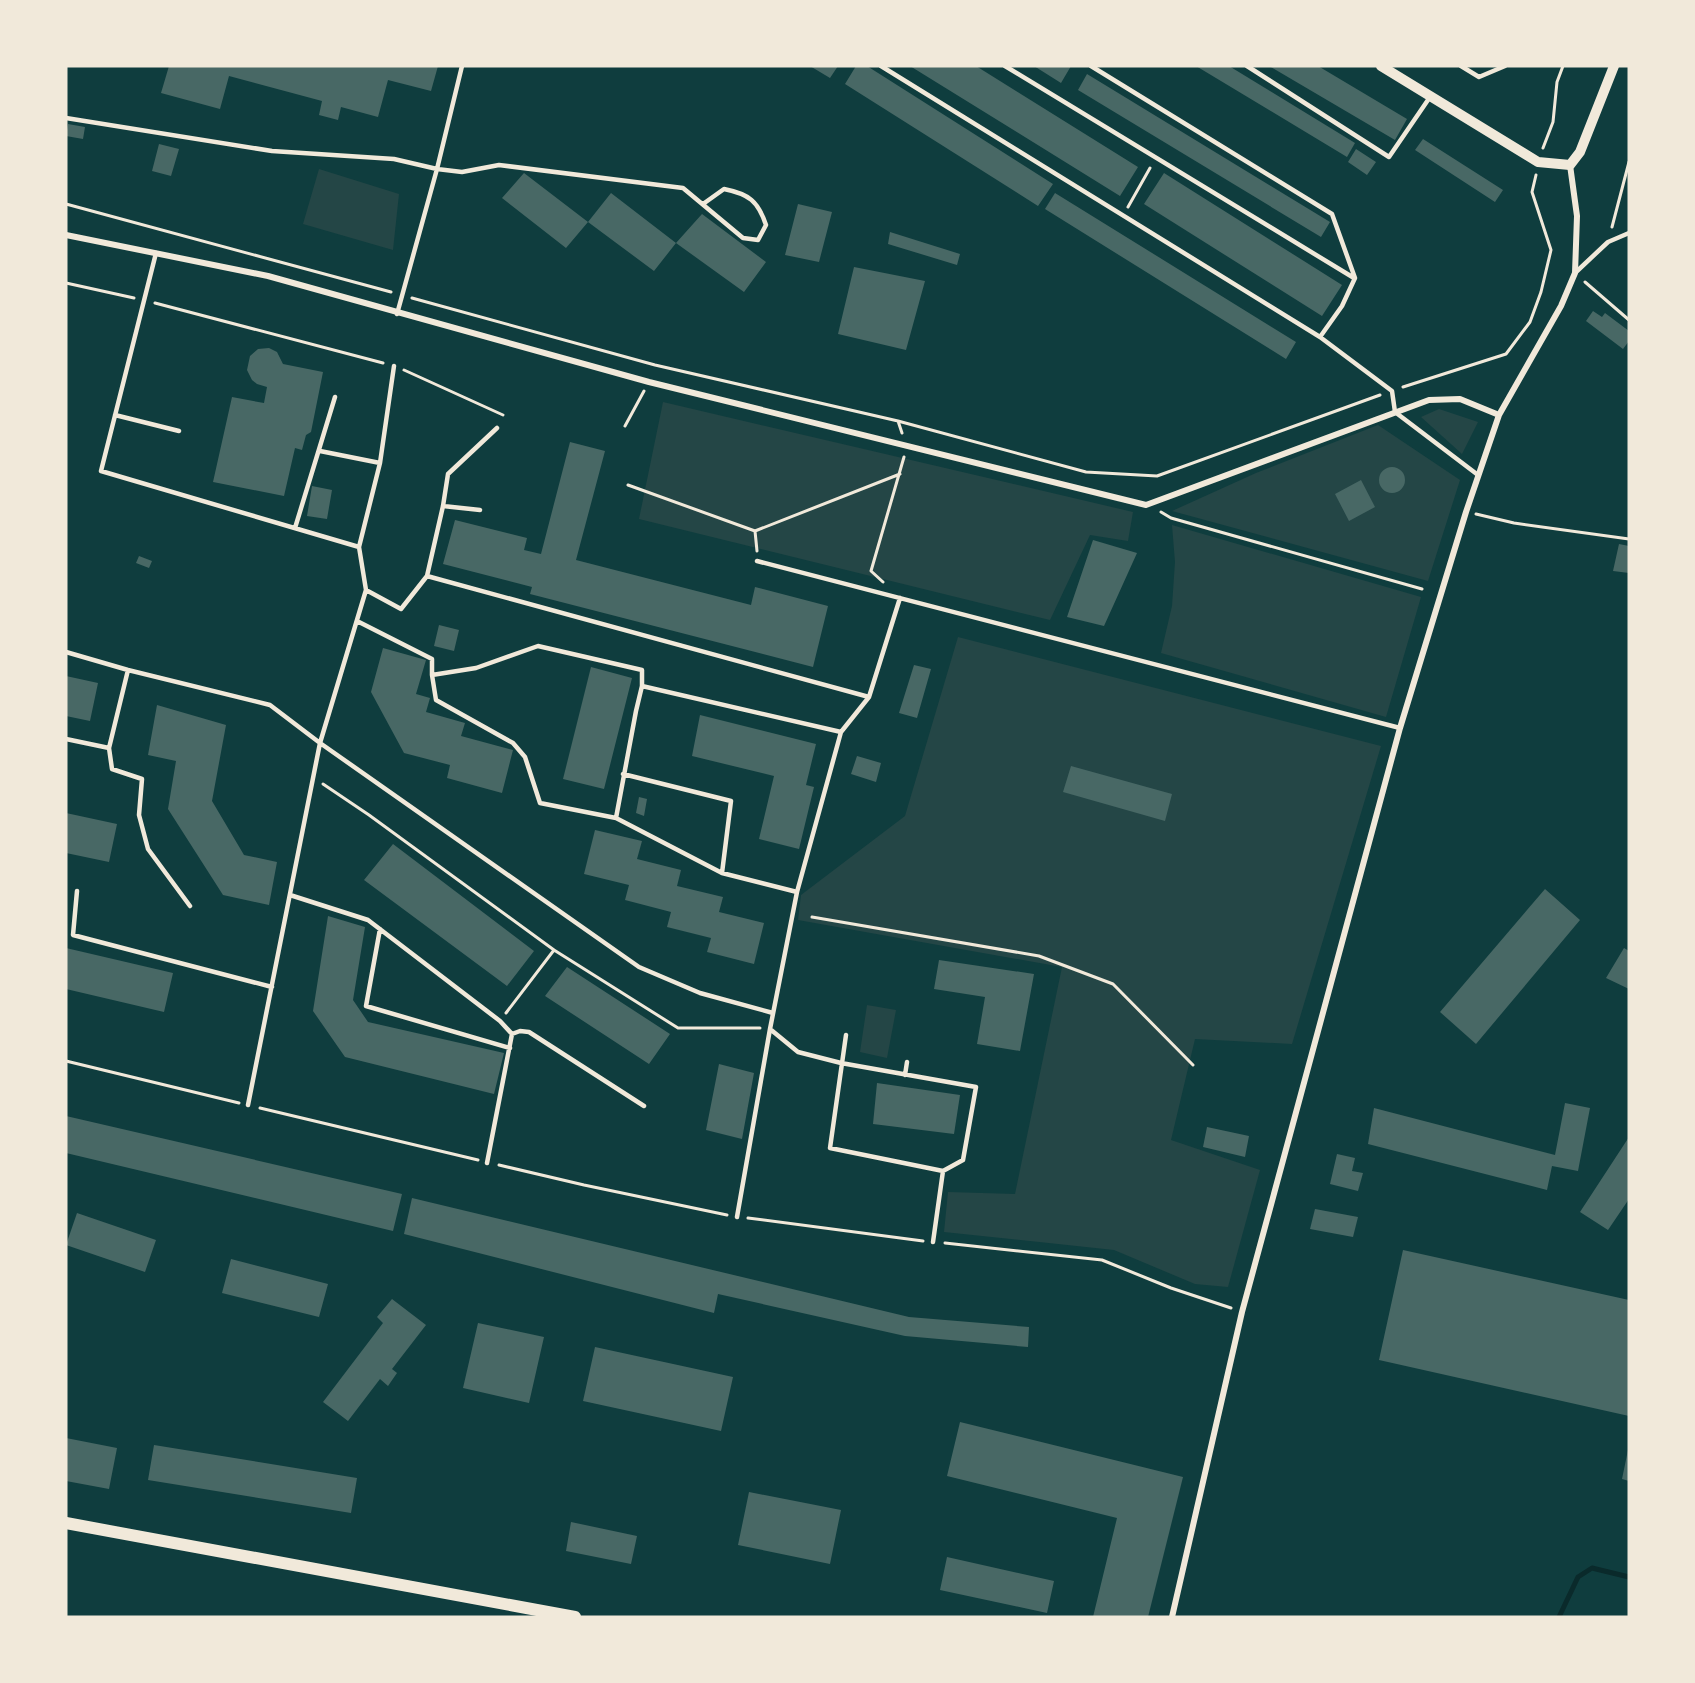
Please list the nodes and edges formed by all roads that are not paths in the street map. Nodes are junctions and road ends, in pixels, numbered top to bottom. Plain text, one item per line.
1 (462, 66) edge
2 (880, 66) edge
3 (1005, 66) edge
4 (1091, 66) edge
5 (1247, 66) edge
6 (1381, 66) edge
7 (1461, 66) edge
8 (1505, 66) edge
9 (1614, 66) edge
10 (1430, 97) junction
11 (66, 118) edge
12 (1570, 165) junction
13 (437, 169) junction
14 (703, 204) junction
15 (1629, 233) edge
16 (66, 235) edge
17 (156, 253) junction
18 (1575, 273) junction
19 (1355, 278) junction
20 (398, 314) junction
21 (1320, 337) junction
22 (394, 366) road end
23 (335, 397) dead end
24 (1395, 412) junction
25 (115, 415) junction
26 (1499, 415) junction
27 (497, 428) dead end
28 (179, 431) dead end
29 (320, 451) junction
30 (380, 463) junction
31 (1478, 475) junction
32 (443, 506) junction
33 (480, 510) dead end
34 (295, 528) junction
35 (359, 547) junction
36 (757, 561) road end
37 (427, 576) junction
38 (366, 591) junction
39 (900, 598) junction
40 (357, 621) junction
41 (66, 652) edge
42 (128, 670) junction
43 (432, 675) junction
44 (642, 686) junction
45 (869, 697) junction
46 (1400, 728) junction
47 (841, 732) junction
48 (66, 739) edge
49 (320, 743) junction
50 (109, 748) junction
51 (623, 774) junction
52 (616, 818) junction
53 (722, 873) junction
54 (77, 891) dead end
55 (797, 892) junction
56 (290, 895) junction
57 (190, 906) dead end
58 (380, 929) junction
59 (272, 987) junction
60 (773, 1013) junction
61 (770, 1029) junction
62 (512, 1034) junction
63 (846, 1035) dead end
64 (510, 1048) junction
65 (907, 1062) dead end
66 (842, 1063) junction
67 (905, 1075) junction
68 (248, 1105) road end
69 (644, 1106) dead end
70 (487, 1163) road end
71 (943, 1171) junction
72 (738, 1217) road end
73 (933, 1242) road end
74 (66, 1523) edge
75 (575, 1617) edge
76 (1172, 1617) edge

1 - 13 lane
2 - 21 lane
3 - 19 lane
4 - 19 lane
5 - 10 lane
6 - 10 street
7 - 8 lane
9 - 12 street
10 - 12 street
11 - 13 lane
12 - 18 street
13 - 14 lane
13 - 20 lane
14 - 14 lane
15 - 18 lane
16 - 17 street
17 - 20 street
17 - 25 lane
18 - 26 street
19 - 21 lane
20 - 24 street
21 - 24 lane
22 - 30 lane
23 - 29 lane
24 - 26 street
24 - 31 lane
25 - 28 lane
25 - 34 lane
26 - 31 street
27 - 32 lane
29 - 30 lane
29 - 34 lane
30 - 35 lane
31 - 46 street
32 - 33 lane
32 - 37 lane
34 - 35 lane
35 - 38 lane
36 - 39 lane
37 - 38 lane
37 - 45 lane
38 - 40 lane
39 - 45 lane
39 - 46 lane
40 - 43 lane
40 - 49 lane
41 - 42 lane
42 - 49 lane
42 - 50 lane
43 - 44 lane
43 - 52 lane
44 - 47 lane
44 - 51 lane
45 - 47 lane
46 - 76 street
47 - 55 lane
48 - 50 lane
49 - 56 lane
49 - 60 lane
50 - 57 lane
51 - 52 lane
51 - 53 lane
52 - 53 lane
53 - 55 lane
54 - 59 lane
55 - 60 lane
56 - 58 lane
56 - 59 lane
58 - 62 lane
58 - 64 lane
59 - 68 lane
60 - 61 lane
61 - 66 lane
61 - 72 lane
62 - 64 lane
62 - 69 lane
63 - 66 lane
64 - 70 lane
65 - 67 lane
66 - 67 lane
66 - 71 lane
67 - 71 lane
71 - 73 lane
74 - 75 main road

